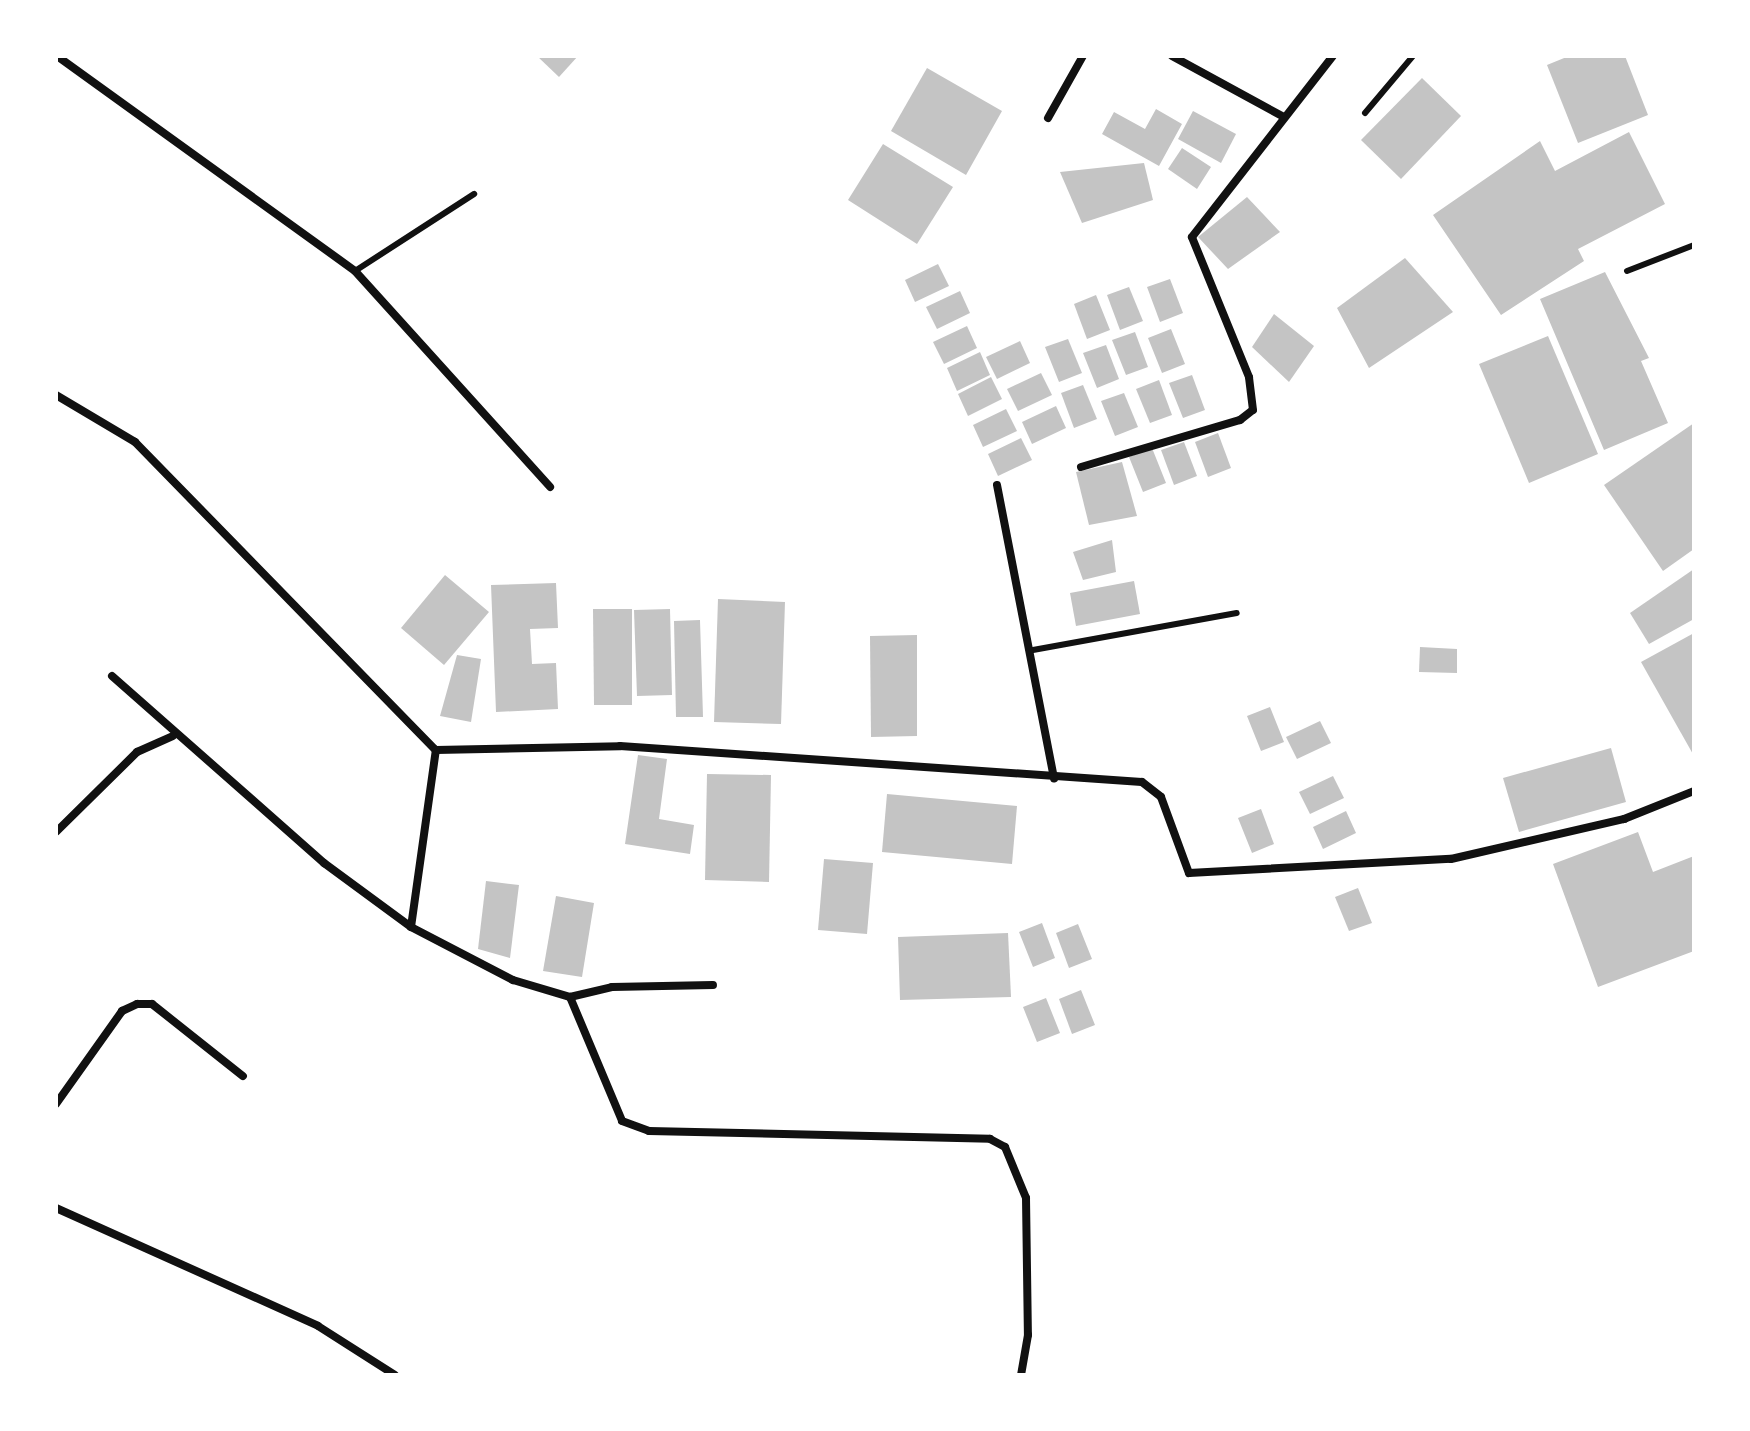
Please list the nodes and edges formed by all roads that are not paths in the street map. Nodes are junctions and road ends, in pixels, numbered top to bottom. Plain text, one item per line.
1 (57, 56) edge
2 (1083, 56) edge
3 (1172, 56) edge
4 (1333, 56) edge
5 (1413, 56) edge
6 (1365, 113) dead end
7 (1284, 117) junction
8 (1048, 118) dead end
9 (474, 194) dead end
10 (1694, 245) edge
11 (355, 271) junction
12 (1627, 271) dead end
13 (56, 395) edge
14 (1081, 467) dead end
15 (997, 485) dead end
16 (550, 487) dead end
17 (1237, 613) dead end
18 (1033, 650) junction
19 (112, 676) dead end
20 (173, 736) junction
21 (436, 750) junction
22 (1054, 779) junction
23 (1694, 791) edge
24 (56, 832) edge
25 (411, 927) junction
26 (713, 985) dead end
27 (570, 997) junction
28 (243, 1076) dead end
29 (56, 1104) edge
30 (56, 1208) edge
31 (395, 1375) edge
32 (1021, 1375) edge

1 - 11 street
2 - 8 street
3 - 7 street
4 - 7 street
5 - 6 lane
7 - 14 street
9 - 11 lane
10 - 12 lane
11 - 16 street
13 - 21 street
15 - 18 street
17 - 18 lane
18 - 22 street
19 - 20 street
20 - 24 street
20 - 25 street
21 - 22 street
21 - 25 street
22 - 23 street
25 - 27 street
26 - 27 street
27 - 32 street
28 - 29 street
30 - 31 street

